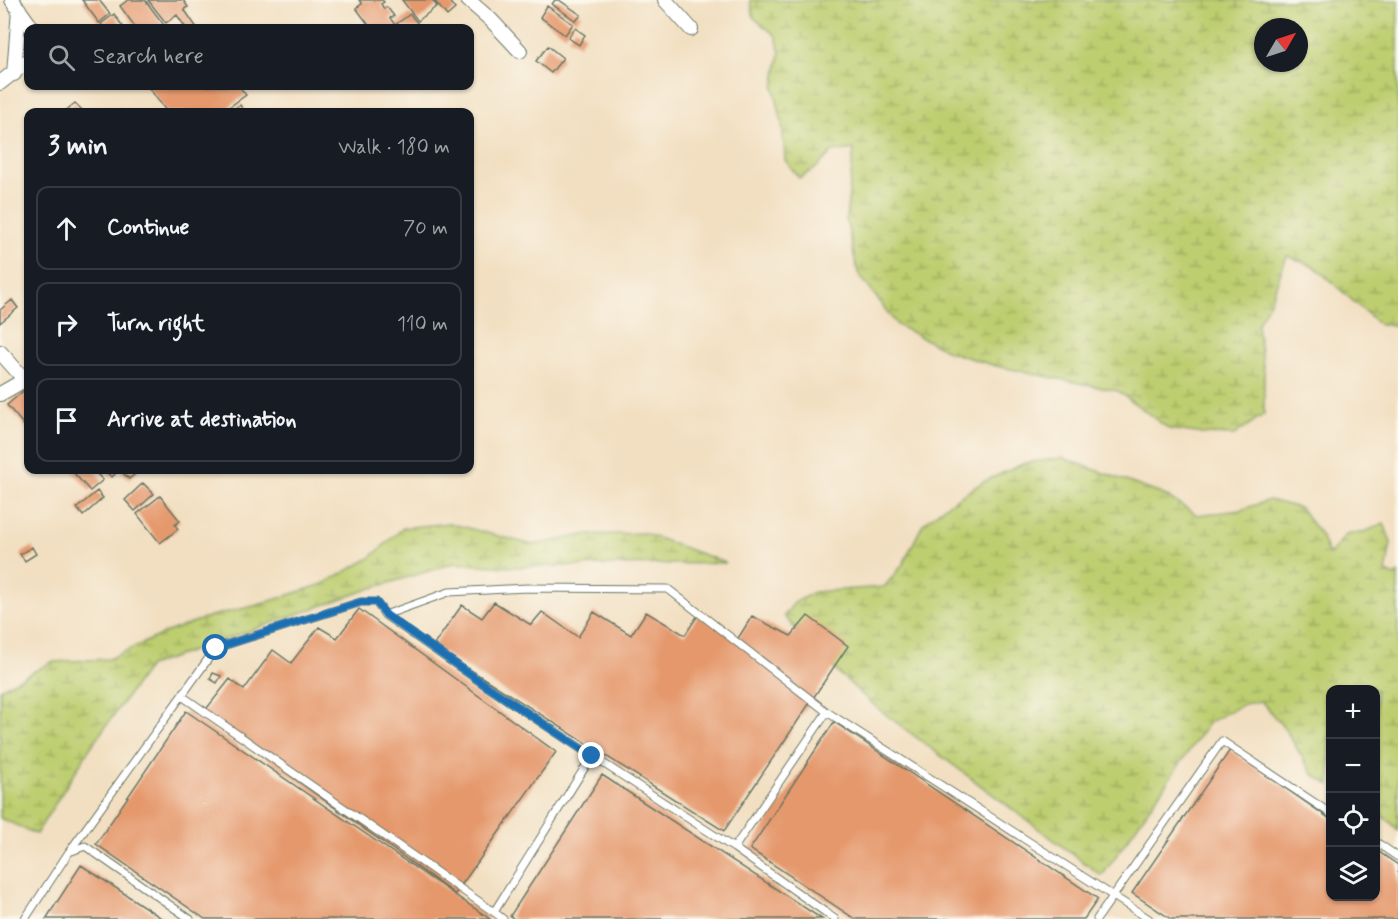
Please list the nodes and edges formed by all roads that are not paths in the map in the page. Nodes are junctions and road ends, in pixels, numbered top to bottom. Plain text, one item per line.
1 (468, 0) edge
2 (665, 0) edge
3 (16, 5) edge
4 (29, 24) edge
5 (691, 29) dead end
6 (520, 51) dead end
7 (24, 65) edge
8 (14, 74) junction
9 (0, 83) edge
10 (0, 352) edge
11 (24, 376) edge
12 (24, 381) edge
13 (0, 394) edge
14 (386, 615) junction
15 (182, 696) junction
16 (827, 712) junction
17 (592, 756) junction
18 (1326, 810) edge
19 (1380, 845) edge
20 (734, 848) junction
21 (69, 852) junction
22 (1398, 857) edge
23 (1113, 895) junction
24 (494, 912) junction
25 (26, 919) edge
26 (190, 919) edge
27 (503, 919) edge
28 (835, 919) edge
29 (1097, 919) edge
30 (1149, 919) edge

1 - 6 street
2 - 5 street
3 - 4 street
3 - 8 street
7 - 8 street
8 - 9 street
10 - 11 street
12 - 13 street
14 - 15 lane
14 - 16 lane
14 - 17 lane
15 - 21 lane
15 - 24 lane
16 - 20 lane
16 - 23 lane
17 - 20 lane
17 - 24 lane
18 - 23 lane
19 - 22 lane
20 - 28 lane
21 - 25 lane
21 - 26 lane
23 - 29 lane
23 - 30 lane
24 - 27 lane

